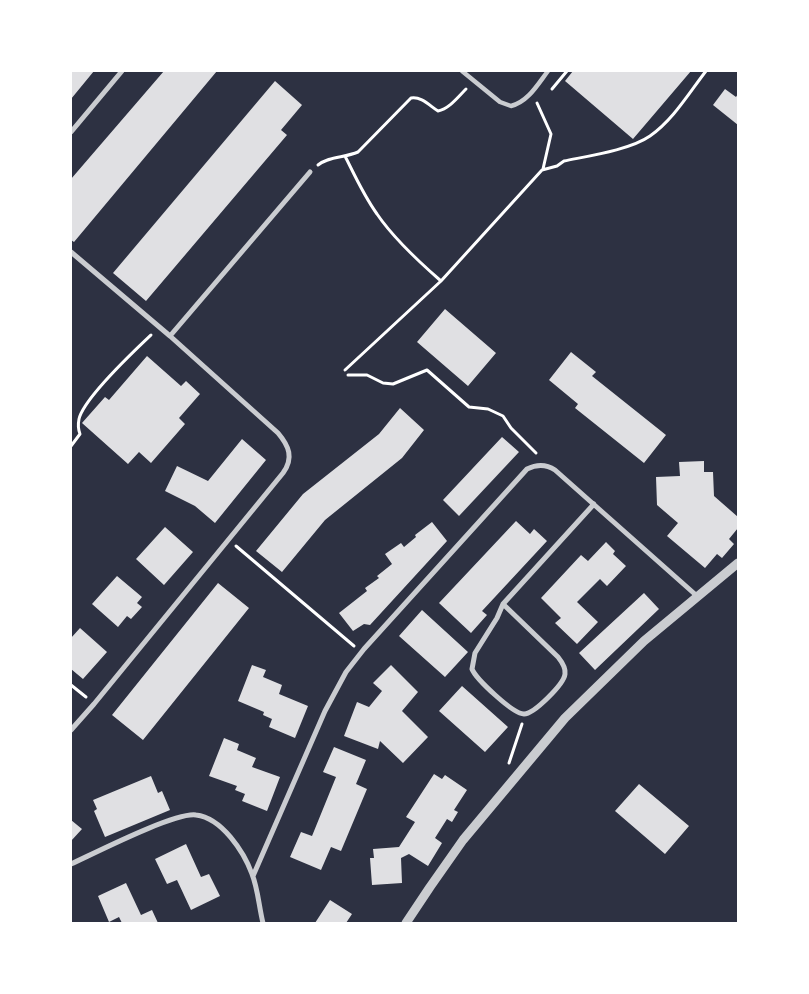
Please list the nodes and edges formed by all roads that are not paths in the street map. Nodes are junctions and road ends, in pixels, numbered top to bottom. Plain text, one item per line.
1 (122, 71) edge
2 (462, 71) edge
3 (548, 71) edge
4 (71, 132) edge
5 (310, 172) road end
6 (71, 252) edge
7 (170, 336) junction
8 (594, 504) junction
9 (738, 563) edge
10 (697, 596) junction
11 (504, 604) junction
12 (71, 730) edge
13 (71, 864) edge
14 (253, 876) junction
15 (263, 923) edge
16 (406, 923) edge

1 - 4 street
2 - 3 street
5 - 7 street
6 - 7 street
7 - 12 street
8 - 10 street
8 - 11 street
8 - 14 street
9 - 10 street
10 - 16 street
11 - 11 street
13 - 14 street
14 - 15 street

